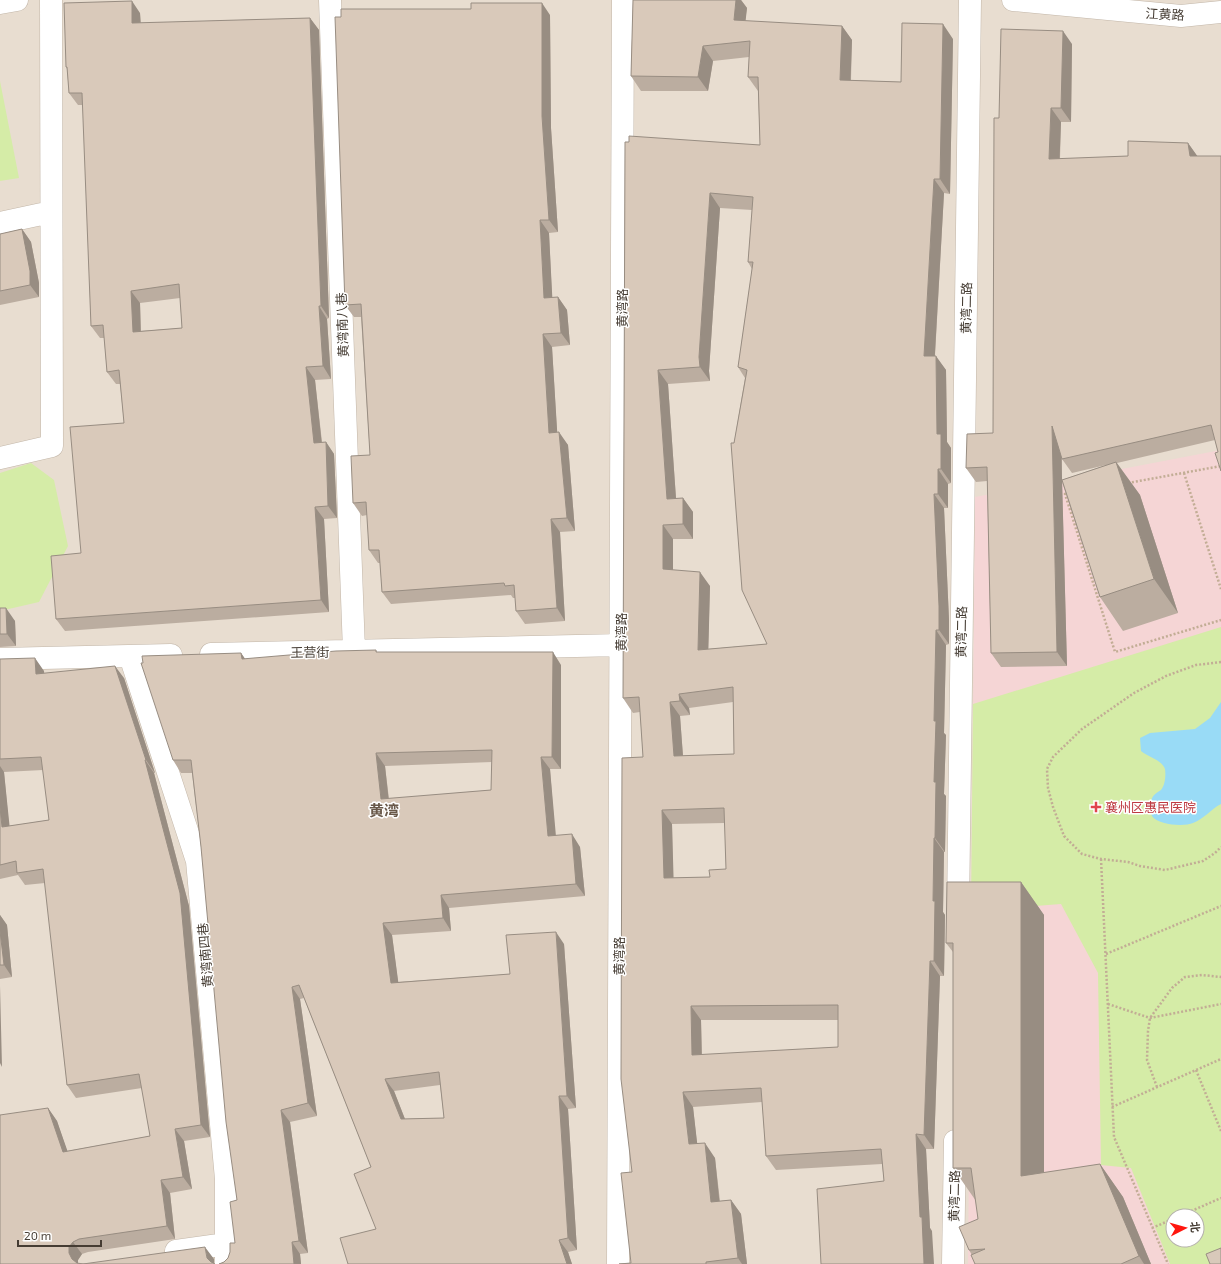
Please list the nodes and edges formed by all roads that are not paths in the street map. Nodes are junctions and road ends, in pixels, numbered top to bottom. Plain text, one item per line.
1 (17, 0) edge
2 (51, 0) edge
3 (330, 0) edge
4 (623, 0) edge
5 (970, 0) edge
6 (1013, 0) edge
7 (0, 3) edge
8 (1221, 12) edge
9 (51, 212) junction
10 (0, 223) edge
11 (0, 458) edge
12 (621, 645) junction
13 (354, 651) junction
14 (130, 656) junction
15 (0, 659) edge
16 (958, 930) edge
17 (955, 1121) edge
18 (158, 1254) edge
19 (226, 1254) edge
20 (618, 1264) edge
21 (953, 1264) edge

1 - 7 street
2 - 9 street
3 - 13 street, 黄湾南八巷
4 - 12 street, 黄湾路
5 - 16 street, 黄湾二路
6 - 8 street, 江黄路
9 - 10 street
9 - 11 street
12 - 13 street, 王营街
12 - 20 street, 黄湾路
13 - 14 street, 王营街
14 - 15 street, 王营街
14 - 19 street, 黄湾南四巷
17 - 21 street, 黄湾二路
18 - 19 street

